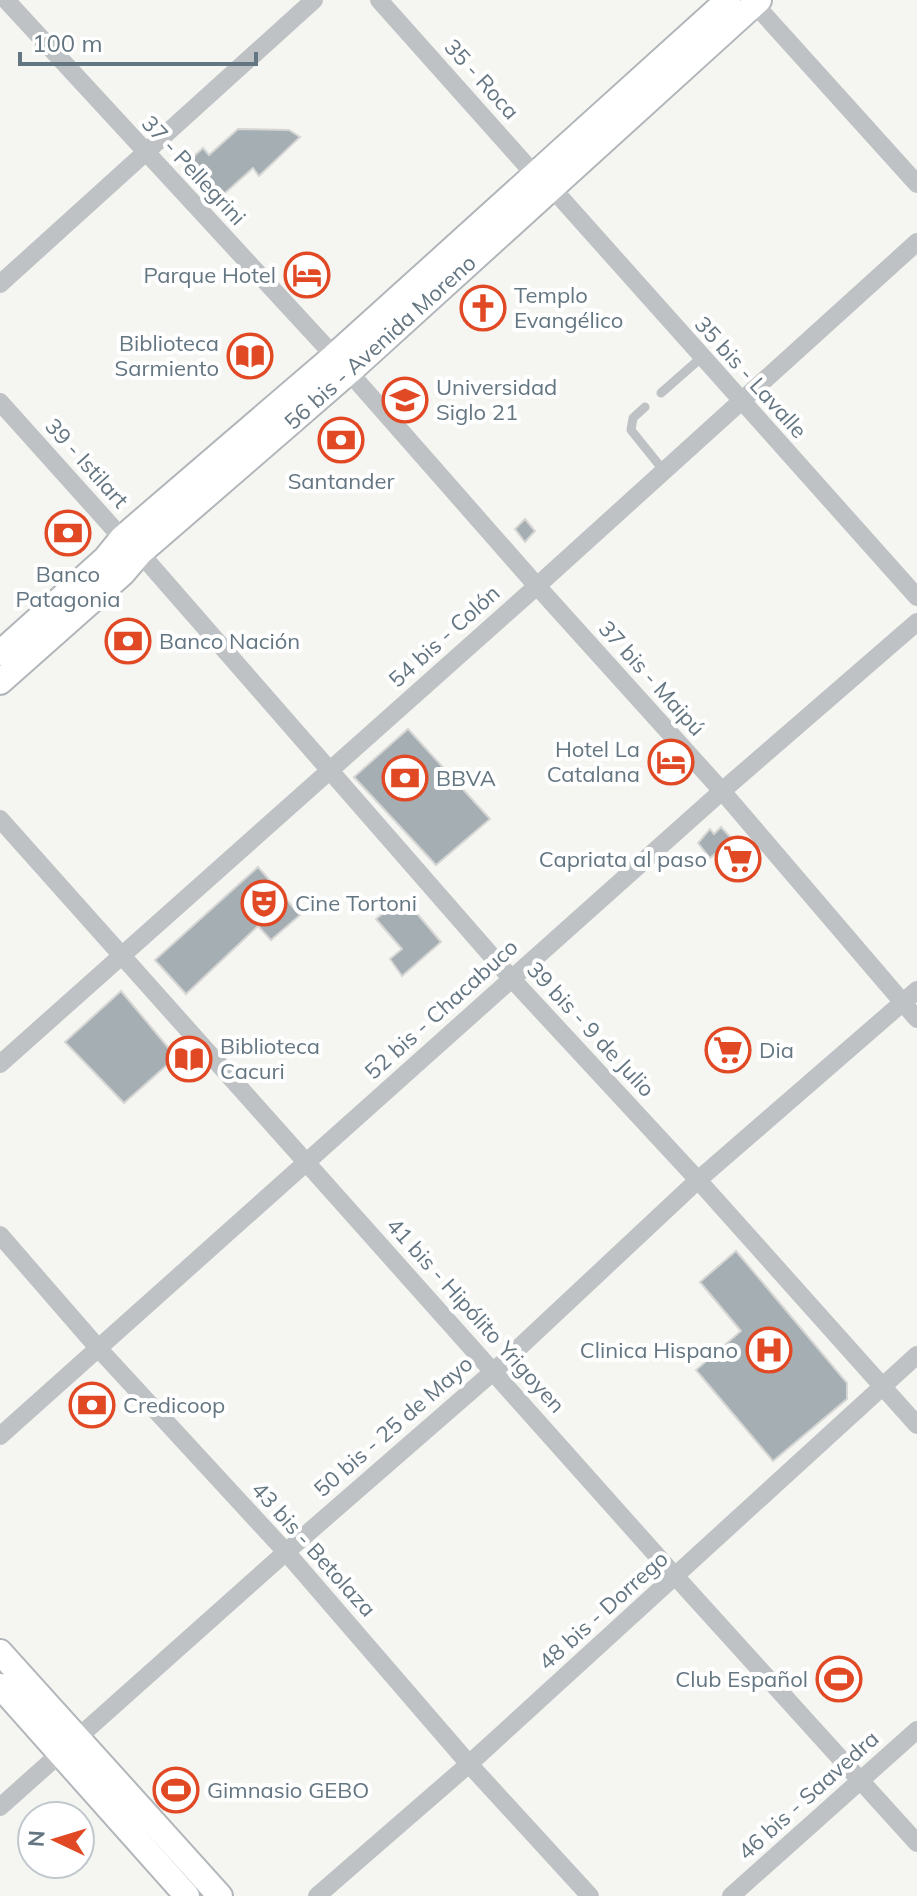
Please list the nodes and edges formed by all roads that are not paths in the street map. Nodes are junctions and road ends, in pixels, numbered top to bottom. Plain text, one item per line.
1 (6, 0) edge
2 (314, 0) edge
3 (379, 0) edge
4 (728, 0) edge
5 (755, 1) edge
6 (144, 153) junction
7 (544, 181) junction
8 (917, 184) edge
9 (917, 242) edge
10 (0, 284) edge
11 (702, 357) junction
12 (342, 364) junction
13 (661, 393) dead end
14 (740, 401) junction
15 (0, 402) edge
16 (645, 407) dead end
17 (664, 471) junction
18 (131, 546) junction
19 (537, 586) junction
20 (917, 597) edge
21 (917, 622) edge
22 (0, 653) edge
23 (0, 682) edge
24 (328, 772) junction
25 (722, 791) junction
26 (0, 819) edge
27 (123, 955) junction
28 (511, 978) junction
29 (917, 990) edge
30 (903, 1003) junction
31 (917, 1019) edge
32 (0, 1064) edge
33 (307, 1161) junction
34 (698, 1180) junction
35 (0, 1235) edge
36 (99, 1349) junction
37 (917, 1355) edge
38 (494, 1371) junction
39 (883, 1386) junction
40 (917, 1425) edge
41 (0, 1436) edge
42 (286, 1552) junction
43 (676, 1577) junction
44 (0, 1652) edge
45 (0, 1686) edge
46 (917, 1730) edge
47 (70, 1744) junction
48 (469, 1764) junction
49 (861, 1780) junction
50 (0, 1807) edge
51 (917, 1843) edge
52 (187, 1896) edge
53 (220, 1896) edge
54 (317, 1896) edge
55 (590, 1896) edge
56 (731, 1896) edge

1 - 6 street, 37 - Pellegrini
2 - 6 street
3 - 7 street, 35 - Roca
4 - 7 main road, 56 bis - Avenida Moreno
5 - 7 main road, 56 bis - Avenida Moreno
5 - 8 street
6 - 10 street
6 - 12 street, 37 - Pellegrini
7 - 11 street, 35 bis - Lavalle
7 - 12 main road, 56 bis - Avenida Moreno
9 - 14 street, 54 bis - Colón
11 - 13 lane
11 - 14 street, 35 bis - Lavalle
12 - 18 main road, 56 bis - Avenida Moreno
12 - 19 street, 37 bis - Maipú
14 - 17 street, 54 bis - Colón
14 - 20 street, 35 bis - Lavalle
15 - 18 street, 39 - Istilart
16 - 17 lane
17 - 19 street, 54 bis - Colón
18 - 22 main road, 56 bis - Avenida Moreno
18 - 23 main road, 56 bis - Avenida Moreno
18 - 24 street, 39 bis - 9 de Julio
19 - 24 street, 54 bis - Colón
19 - 25 street, 37 bis - Maipú
21 - 25 street, 52 bis - Chacabuco
24 - 27 street, 54 bis - Colón
24 - 28 street, 39 bis - 9 de Julio
25 - 28 street, 52 bis - Chacabuco
25 - 30 street, 37 bis - Maipú
26 - 27 street, 41 bis - Hipólito Yrigoyen
27 - 32 street, 54 bis - Colón
27 - 33 street, 41 bis - Hipólito Yrigoyen
28 - 33 street, 52 bis - Chacabuco
28 - 34 street, 39 bis - 9 de Julio
29 - 30 street, 50 bis - 25 de Mayo
30 - 31 street, 37 bis - Maipú
30 - 34 street, 50 bis - 25 de Mayo
33 - 36 street, 52 bis - Chacabuco
33 - 38 street, 41 bis - Hipólito Yrigoyen
34 - 38 street, 50 bis - 25 de Mayo
34 - 39 street, 39 bis - 9 de Julio
35 - 36 street, 43 bis - Betolaza
36 - 41 street, 52 bis - Chacabuco
36 - 42 street, 43 bis - Betolaza
37 - 39 street, 48 bis - Dorrego
38 - 42 street, 50 bis - 25 de Mayo
38 - 43 street, 41 bis - Hipólito Yrigoyen
39 - 40 street, 39 bis - 9 de Julio
39 - 43 street, 48 bis - Dorrego
42 - 47 street, 50 bis - 25 de Mayo
42 - 48 street, 43 bis - Betolaza
43 - 48 street, 48 bis - Dorrego
43 - 49 street, 41 bis - Hipólito Yrigoyen
44 - 47 main road
45 - 47 main road
46 - 49 street, 46 bis - Saavedra
47 - 50 street, 50 bis - 25 de Mayo
47 - 52 main road
47 - 53 main road
48 - 54 street, 48 bis - Dorrego
48 - 55 street, 43 bis - Betolaza
49 - 51 street, 41 bis - Hipólito Yrigoyen
49 - 56 street, 46 bis - Saavedra

